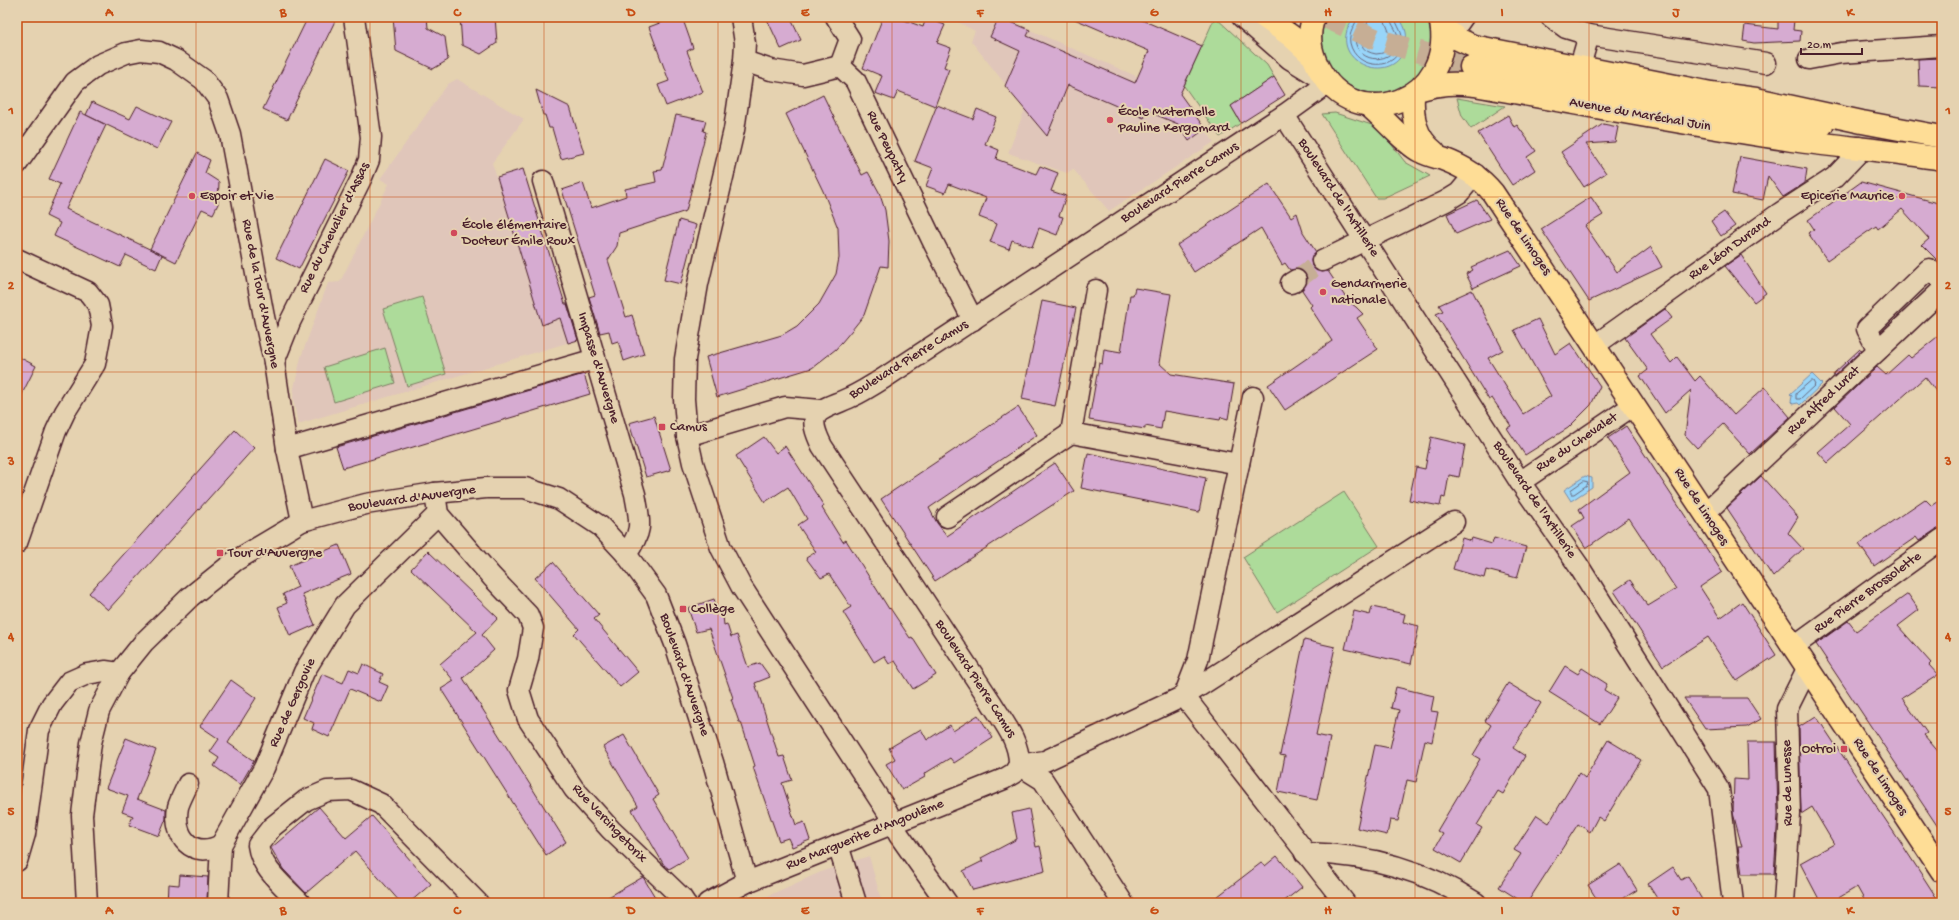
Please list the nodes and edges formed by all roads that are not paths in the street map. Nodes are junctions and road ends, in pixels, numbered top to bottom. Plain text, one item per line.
1 (741, 17) edge
2 (836, 17) edge
3 (1242, 17) edge
4 (1264, 17) edge
5 (1314, 17) edge
6 (1551, 17) edge
7 (355, 23) edge
8 (1448, 28) edge
9 (1589, 35) junction
10 (1942, 46) edge
11 (1312, 55) junction
12 (1809, 59) dead end
13 (744, 61) junction
14 (1766, 63) dead end
15 (840, 66) junction
16 (1580, 66) junction
17 (1471, 67) tunnel mouth
18 (1326, 82) junction
19 (1417, 92) junction
20 (1368, 105) junction
21 (1284, 115) junction
22 (1862, 122) junction
23 (1815, 126) junction
24 (1942, 137) edge
25 (1859, 147) junction
26 (1942, 159) edge
27 (1445, 160) junction
28 (17, 164) edge
29 (1475, 174) junction
30 (543, 182) dead end
31 (1366, 240) junction
32 (17, 259) edge
33 (1322, 261) tunnel mouth
34 (1942, 280) edge
35 (1096, 290) dead end
36 (1942, 290) edge
37 (1885, 310) junction
38 (973, 320) junction
39 (1899, 331) junction
40 (1595, 345) junction
41 (1878, 350) junction
42 (595, 359) junction
43 (274, 362) junction
44 (1253, 397) dead end
45 (1634, 405) junction
46 (821, 410) junction
47 (1071, 433) junction
48 (687, 436) junction
49 (287, 449) junction
50 (1239, 464) junction
51 (1520, 482) junction
52 (435, 493) junction
53 (1706, 513) junction
54 (438, 514) junction
55 (947, 517) dead end
56 (302, 521) junction
57 (1454, 522) dead end
58 (1942, 539) edge
59 (17, 543) edge
60 (626, 554) junction
61 (1794, 646) junction
62 (1808, 667) junction
63 (119, 673) junction
64 (1184, 696) junction
65 (1019, 765) junction
66 (188, 784) dead end
67 (894, 823) junction
68 (221, 845) junction
69 (838, 845) junction
70 (1305, 853) junction
71 (17, 861) edge
72 (1942, 871) edge
73 (747, 882) junction
74 (86, 903) edge
75 (218, 903) edge
76 (300, 903) edge
77 (478, 903) edge
78 (685, 903) edge
79 (708, 903) edge
80 (856, 903) edge
81 (947, 903) edge
82 (1123, 903) edge
83 (1345, 903) edge
84 (1476, 903) edge
85 (1733, 903) edge
86 (1784, 903) edge

1 - 13 street
2 - 15 street
3 - 18 street
4 - 11 main road
5 - 11 main road
6 - 9 street
7 - 43 street, Rue du Chevalier d'Assas
8 - 16 main road, Avenue du Maréchal Juin
8 - 19 main road
9 - 14 street
9 - 16 street
10 - 12 street
11 - 18 main road
13 - 15 street
13 - 48 street
15 - 38 street, Rue Peupatry
16 - 22 main road, Avenue du Maréchal Juin
17 - 23 main road, Avenue du Maréchal Juin
18 - 20 main road
18 - 21 street, Boulevard Pierre Camus
19 - 20 main road, Avenue du Maréchal Juin
19 - 25 main road, Avenue du Maréchal Juin
19 - 27 main road, Rue de Limoges
20 - 27 main road, Rue de Limoges
21 - 31 street, Boulevard de l'Artillerie
21 - 38 street, Boulevard Pierre Camus
22 - 23 main road, Avenue du Maréchal Juin
22 - 24 main road, Avenue du Maréchal Juin
23 - 25 main road, Avenue du Maréchal Juin
25 - 26 main road, Avenue du Maréchal Juin
25 - 40 street, Rue Léon Durand
27 - 29 main road, Rue de Limoges
28 - 43 street, Rue de la Tour d'Auvergne
29 - 31 street
29 - 40 main road, Rue de Limoges
30 - 42 street, Impasse d'Auvergne
31 - 33 street
31 - 51 street, Boulevard de l'Artillerie
32 - 59 street
34 - 37 street
35 - 47 street
36 - 39 street, Rue Alfred Lurat
37 - 39 street
37 - 41 street
38 - 46 street, Boulevard Pierre Camus
39 - 41 street, Rue Alfred Lurat
40 - 45 main road, Rue de Limoges
41 - 53 street, Rue Alfred Lurat
42 - 49 street
42 - 60 street, Impasse d'Auvergne
43 - 49 street, Rue de la Tour d'Auvergne
44 - 50 street
45 - 51 street, Rue du Chevalet
45 - 53 main road, Rue de Limoges
46 - 48 street
46 - 65 street, Boulevard Pierre Camus
47 - 50 street
47 - 55 street
48 - 67 street
49 - 56 street, Rue de la Tour d'Auvergne
50 - 64 street
51 - 85 street, Boulevard de l'Artillerie
52 - 54 street
52 - 56 street, Boulevard d'Auvergne
52 - 60 street, Boulevard d'Auvergne
53 - 61 main road, Rue de Limoges
54 - 68 street, Rue de Gergovie
54 - 78 street, Rue Vercingetorix
56 - 63 street, Boulevard d'Auvergne
57 - 64 street
58 - 61 street, Rue Pierre Brossolette
60 - 73 street, Boulevard d'Auvergne
61 - 62 main road, Rue de Limoges
62 - 72 main road, Rue de Limoges
62 - 86 street, Rue de Lunesse
63 - 71 street
63 - 74 street, Boulevard d'Auvergne
64 - 65 street
64 - 70 street
65 - 67 street, Rue Marguerite d'Angoulême
65 - 82 street
66 - 68 street
67 - 69 street, Rue Marguerite d'Angoulême
67 - 81 street
68 - 75 street, Rue de Gergovie
69 - 73 street, Rue Marguerite d'Angoulême
69 - 80 street
70 - 83 street
70 - 84 street
73 - 79 street, Rue Marguerite d'Angoulême
76 - 77 street

